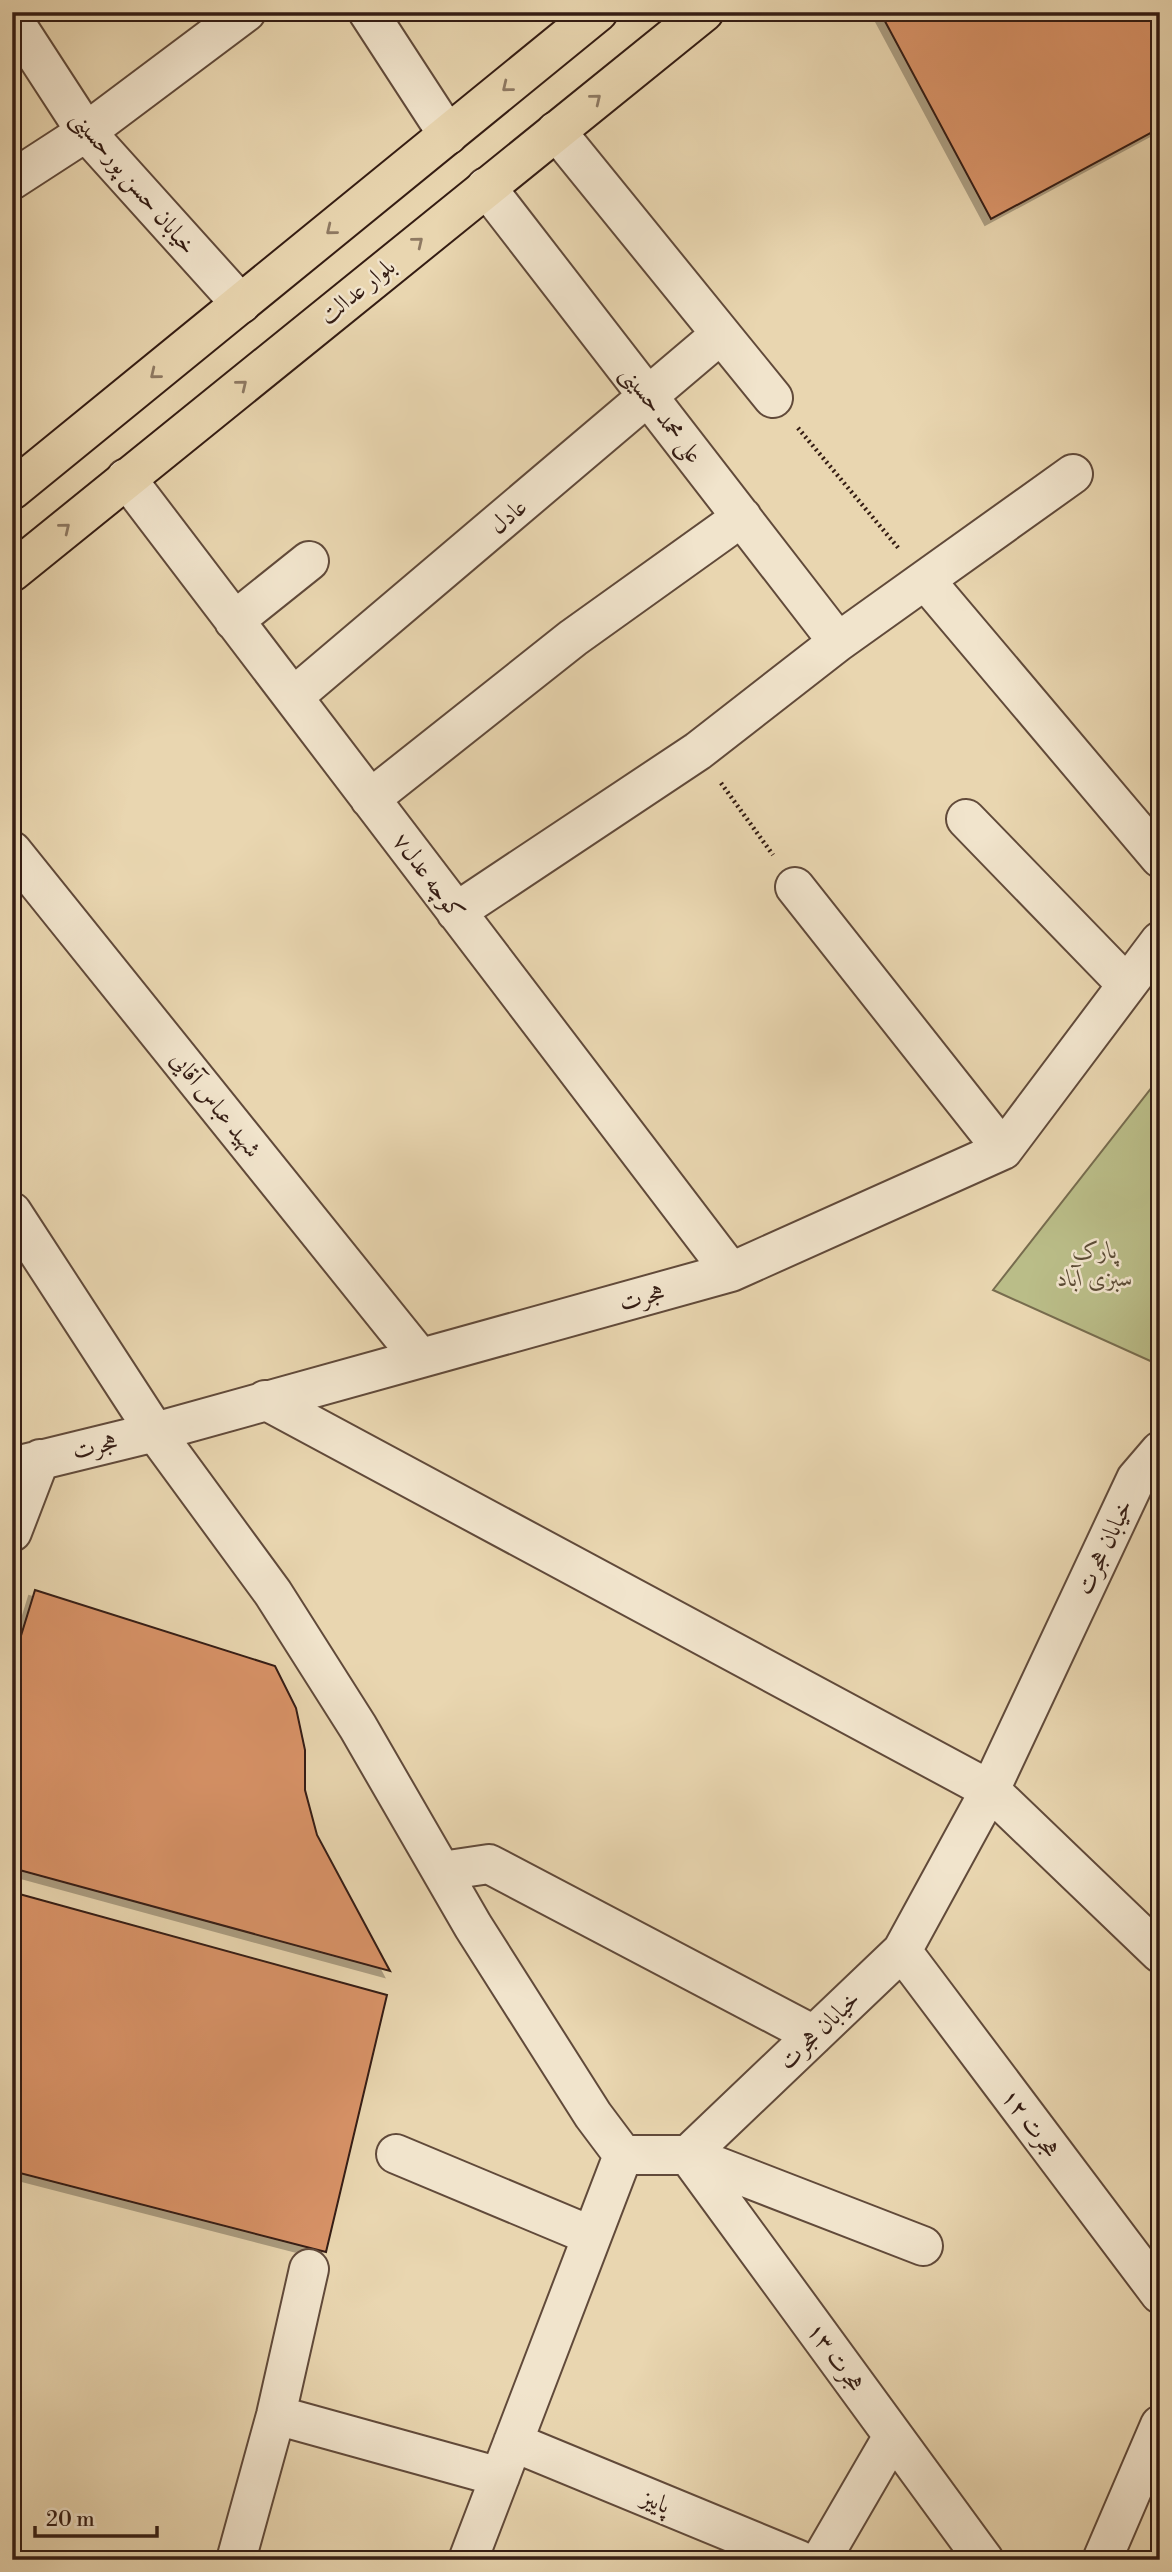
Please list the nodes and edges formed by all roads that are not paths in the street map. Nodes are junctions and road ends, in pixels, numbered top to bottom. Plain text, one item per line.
1 (246, 12) edge
2 (368, 12) edge
3 (598, 12) edge
4 (704, 12) edge
5 (12, 18) edge
6 (556, 131) junction
7 (86, 132) junction
8 (448, 135) junction
9 (12, 180) edge
10 (486, 187) junction
11 (241, 304) junction
12 (721, 334) junction
13 (649, 397) junction
14 (773, 398) road end
15 (1073, 474) dead end
16 (126, 478) junction
17 (12, 490) edge
18 (742, 517) junction
19 (309, 561) dead end
20 (12, 572) edge
21 (925, 580) junction
22 (234, 621) junction
23 (838, 642) junction
24 (293, 697) junction
25 (370, 799) junction
26 (966, 819) dead end
27 (12, 851) edge
28 (1160, 858) edge
29 (796, 887) road end
30 (456, 912) junction
31 (1160, 941) edge
32 (1127, 985) junction
33 (1003, 1150) junction
34 (12, 1212) edge
35 (731, 1272) junction
36 (420, 1358) junction
37 (265, 1400) junction
38 (155, 1432) junction
39 (1159, 1455) edge
40 (26, 1463) edge
41 (12, 1532) edge
42 (990, 1790) junction
43 (442, 1871) junction
44 (902, 1951) junction
45 (1160, 1952) edge
46 (814, 2035) junction
47 (396, 2154) dead end
48 (623, 2155) junction
49 (688, 2155) junction
50 (592, 2236) junction
51 (923, 2246) dead end
52 (309, 2269) dead end
53 (1160, 2294) edge
54 (276, 2415) junction
55 (1160, 2425) edge
56 (893, 2436) junction
57 (506, 2459) junction
58 (236, 2560) edge
59 (468, 2560) edge
60 (799, 2560) edge
61 (821, 2560) edge
62 (984, 2560) edge
63 (1102, 2560) edge

1 - 7 street
2 - 8 street
3 -> 8 main road
6 -> 4 main road, بلوار عدالت
5 - 7 street, خیابان حسن پورحسینی
6 - 10 main road, بلوار عدالت
6 - 12 street
7 - 9 street
7 - 11 street, خیابان حسن پورحسینی
8 -> 11 main road
10 - 13 street, علی محمد حسینی
16 -> 10 main road, بلوار عدالت
11 -> 17 main road
12 - 13 street, عادل
12 - 14 street
13 - 18 street, علی محمد حسینی
13 - 24 street, عادل
15 - 21 street
20 -> 16 main road, بلوار عدالت
16 - 22 street, کوچه عدل۷
18 - 23 street, علی محمد حسینی
18 - 25 street
19 - 22 street
21 - 23 street
21 - 28 street
22 - 24 street, کوچه عدل۷
23 - 30 street
24 - 25 street, کوچه عدل۷
25 - 30 street, کوچه عدل۷
26 - 32 street
27 - 36 street, شهید عباس آقایی
29 - 33 street
30 - 35 street, کوچه عدل۷
31 - 32 street, هجرت
32 - 33 street, هجرت
33 - 35 street, هجرت
34 - 38 street
35 - 36 street, هجرت
36 - 37 street, هجرت
37 - 38 street, هجرت
37 - 42 street
38 - 40 street, هجرت
38 - 43 street
39 - 42 street, خیابان هجرت
40 - 41 street
42 - 44 street, خیابان هجرت
42 - 45 street
43 - 46 street
43 - 48 street
44 - 46 street, خیابان هجرت
44 - 53 street, هجرت ۱۲
46 - 49 street, خیابان هجرت
47 - 50 street
48 - 49 street
48 - 50 street
49 - 51 street
49 - 56 street, هجرت ۱۳
50 - 57 street
52 - 54 street
54 - 57 street, پاییز
54 - 58 street
55 - 63 street
56 - 61 street
56 - 62 street, هجرت ۱۳
57 - 59 street
57 - 60 street, پاییز

